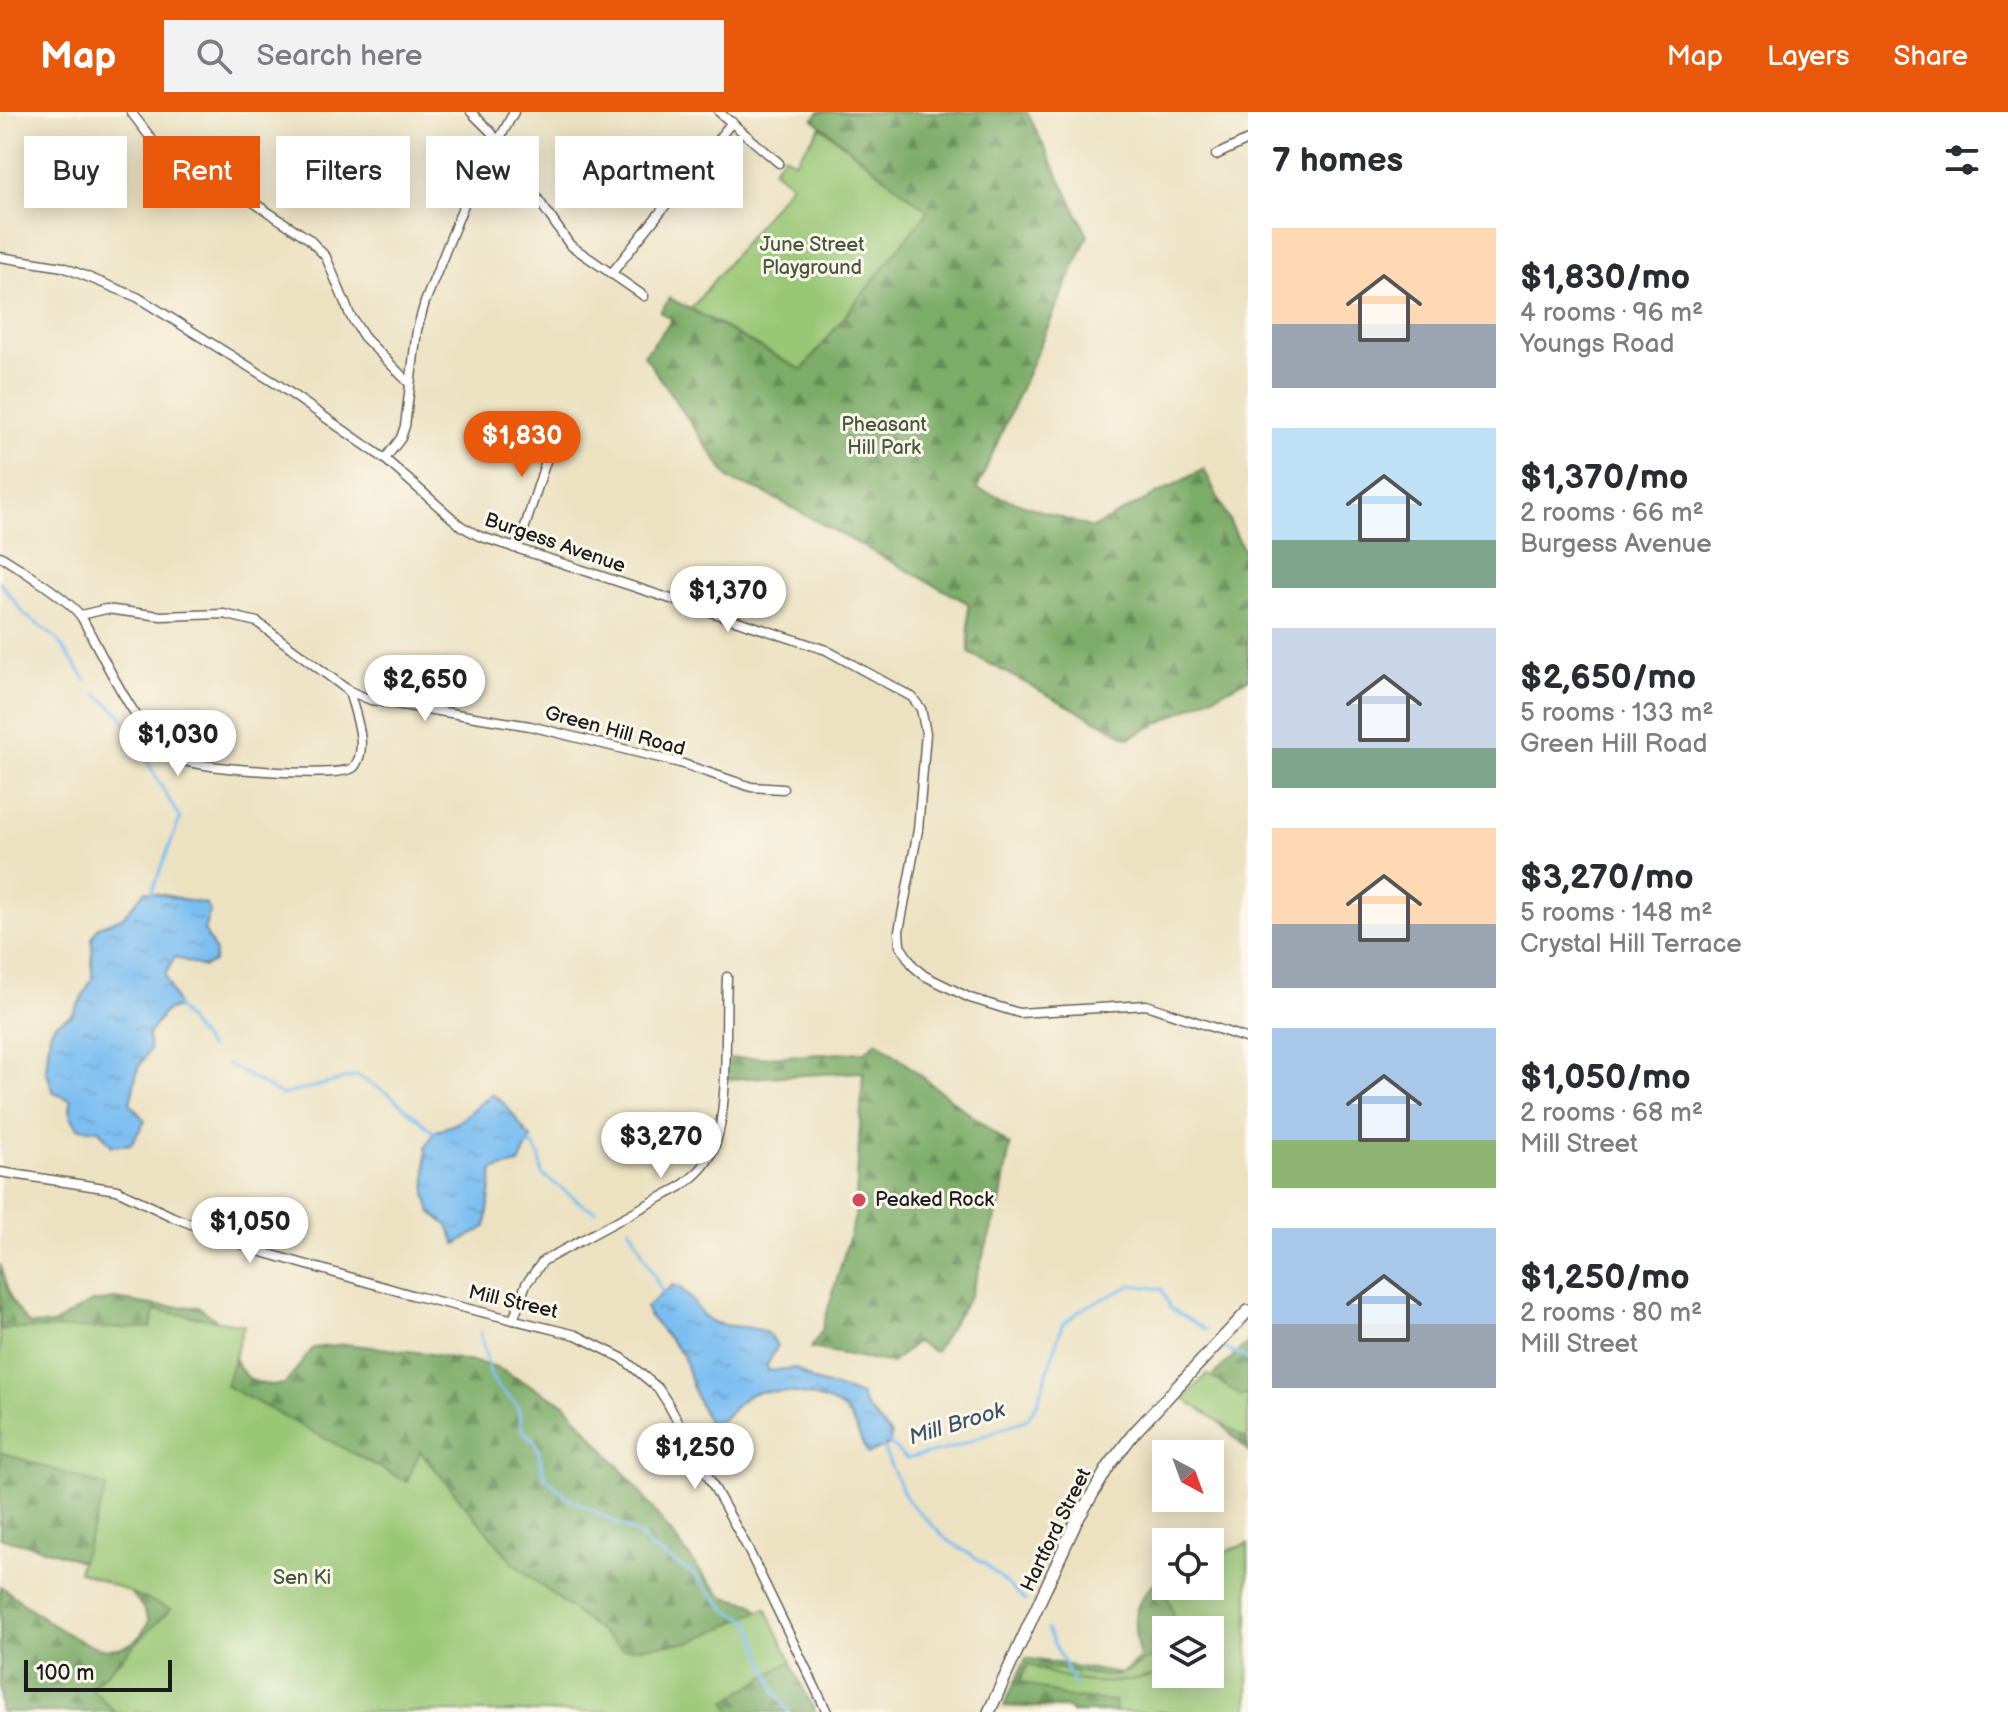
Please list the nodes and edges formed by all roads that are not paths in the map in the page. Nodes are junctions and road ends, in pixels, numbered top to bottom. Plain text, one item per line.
1 (131, 112) edge
2 (471, 112) edge
3 (514, 112) edge
4 (719, 112) edge
5 (732, 122) junction
6 (493, 136) edge
7 (503, 136) edge
8 (1248, 140) edge
9 (1216, 155) dead end
10 (779, 163) dead end
11 (539, 200) edge
12 (464, 208) edge
13 (0, 257) edge
14 (611, 274) junction
15 (644, 296) dead end
16 (409, 383) junction
17 (564, 432) dead end
18 (385, 459) junction
19 (514, 548) junction
20 (0, 556) edge
21 (81, 615) junction
22 (349, 691) junction
23 (783, 789) dead end
24 (727, 977) dead end
25 (1248, 1039) edge
26 (0, 1172) edge
27 (1248, 1311) edge
28 (513, 1320) junction
29 (827, 1712) edge
30 (989, 1712) edge

1 - 16 street
2 - 6 street
3 - 7 street
4 - 5 street
5 - 10 street
5 - 14 street
8 - 9 street
11 - 14 street
12 - 16 street
13 - 18 street, Burgess Avenue
14 - 15 street
16 - 18 street
17 - 19 street
18 - 19 street, Burgess Avenue
19 - 25 street, Burgess Avenue
20 - 21 street
21 - 22 street, Green Hill Road
21 - 22 street
22 - 23 street, Green Hill Road
24 - 28 street
26 - 28 street, Mill Street
27 - 30 street, Hartford Street
28 - 29 street, Mill Street

